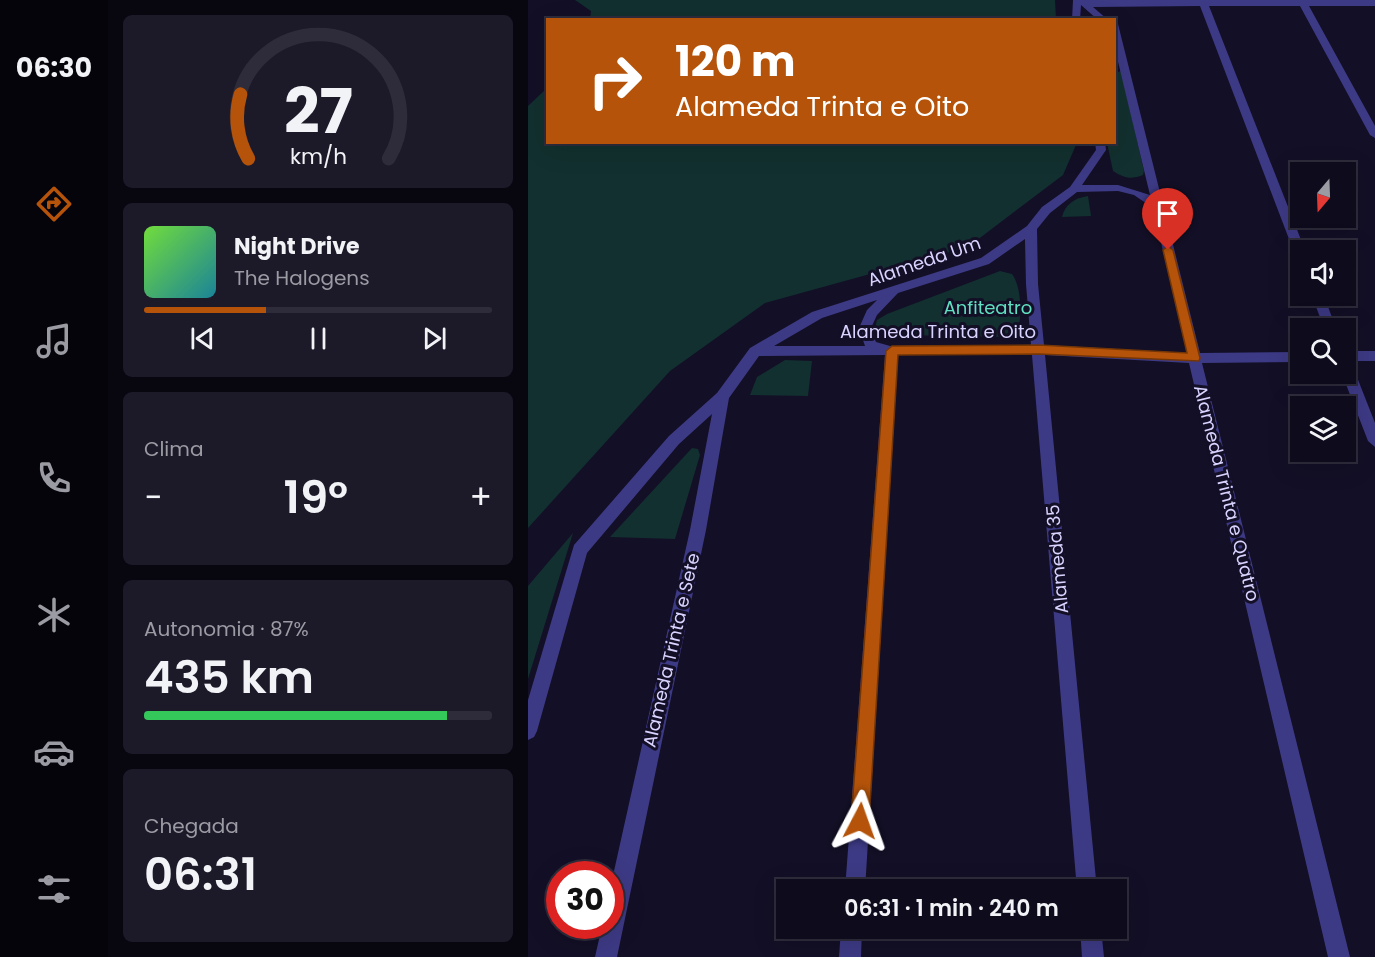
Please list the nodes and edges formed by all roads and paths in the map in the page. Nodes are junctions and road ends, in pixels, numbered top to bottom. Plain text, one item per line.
1 (1081, 1) edge
2 (1126, 2) junction
3 (1203, 3) junction
4 (1303, 3) junction
5 (1375, 3) edge
6 (1077, 18) edge
7 (1102, 18) edge
8 (1113, 18) edge
9 (1116, 39) edge
10 (1120, 66) edge
11 (1375, 135) edge
12 (1100, 144) edge
13 (1074, 189) junction
14 (1158, 206) junction
15 (1031, 229) junction
16 (1295, 240) edge
17 (894, 292) junction
18 (1039, 350) junction
19 (755, 351) junction
20 (892, 351) junction
21 (1356, 356) edge
22 (1375, 356) edge
23 (1290, 357) edge
24 (1194, 358) junction
25 (1353, 384) edge
26 (722, 397) junction
27 (1375, 441) edge
28 (528, 730) edge
29 (856, 879) edge
30 (1086, 879) edge
31 (851, 939) edge
32 (1091, 939) edge
33 (606, 957) edge
34 (850, 957) edge
35 (1093, 957) edge
36 (1339, 957) edge

1 - 2 street
1 - 6 street
1 - 7 street
2 - 3 street
2 - 8 street, Alameda Trinta e Quatro
3 - 4 street
3 - 16 street
4 - 5 street
4 - 11 street
9 - 10 street, Alameda Trinta e Quatro
10 - 14 street, Alameda Trinta e Quatro
12 - 13 street, Alameda Um
13 - 14 street
13 - 15 street, Alameda Um
14 - 24 street, Alameda Trinta e Quatro
15 - 17 street, Alameda Um
15 - 18 street, Alameda 35
17 - 19 street, Alameda Um
17 - 20 street
18 - 20 street, Alameda Trinta e Oito
18 - 24 street, Alameda Trinta e Oito
18 - 30 street, Alameda 35
19 - 20 street, Alameda Trinta e Oito
19 - 26 street, Alameda Trinta e Sete
20 - 29 street
21 - 22 street
23 - 24 street, Alameda Trinta e Oito
24 - 36 street, Alameda Trinta e Quatro
25 - 27 street
26 - 28 street
26 - 33 street, Alameda Trinta e Sete
31 - 34 street
32 - 35 street

